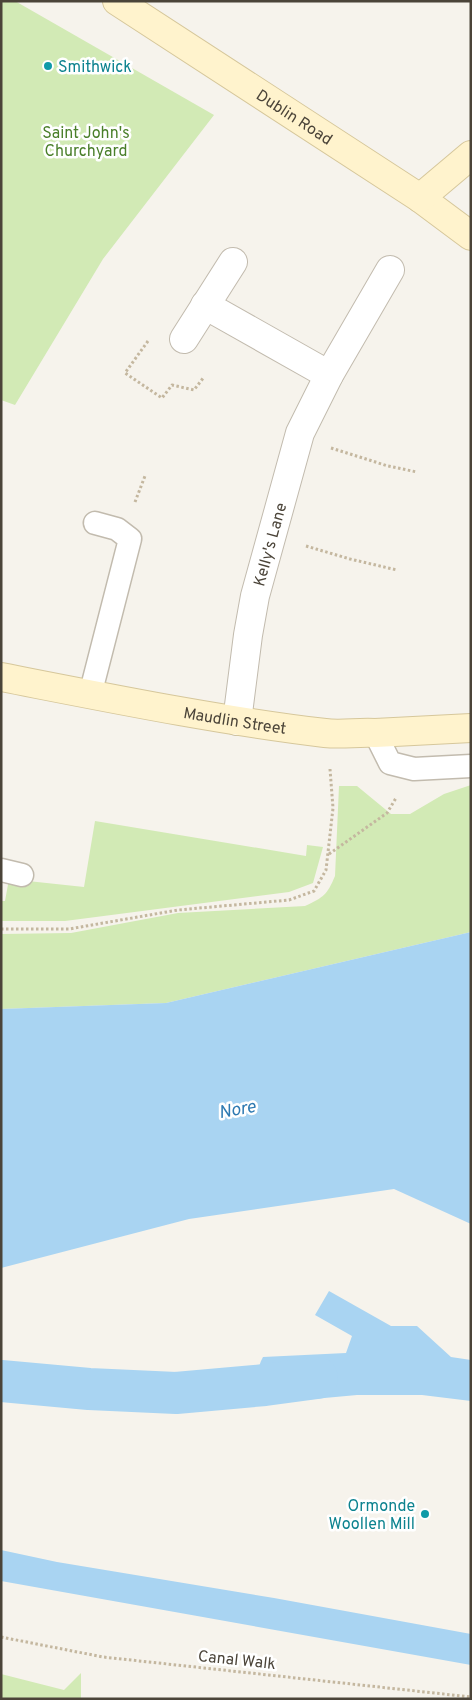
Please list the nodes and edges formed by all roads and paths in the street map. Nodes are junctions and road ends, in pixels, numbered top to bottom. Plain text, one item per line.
1 (117, 1) edge
2 (471, 155) edge
3 (420, 198) junction
4 (471, 236) edge
5 (233, 262) dead end
6 (390, 270) dead end
7 (205, 306) junction
8 (184, 339) dead end
9 (148, 340) dead end
10 (329, 375) junction
11 (204, 377) dead end
12 (298, 438) junction
13 (417, 472) dead end
14 (95, 523) dead end
15 (272, 535) junction
16 (398, 570) dead end
17 (1, 677) edge
18 (90, 695) junction
19 (237, 721) junction
20 (471, 728) edge
21 (328, 734) junction
22 (375, 734) junction
23 (471, 766) edge
24 (387, 814) dead end
25 (328, 854) junction
26 (1, 929) edge
27 (1, 1637) edge
28 (471, 1697) edge

1 - 3 street, Dublin Road
2 - 3 street
3 - 4 street, Dublin Road
5 - 7 street
6 - 10 street, Kelly's Lane
7 - 8 street
7 - 10 street
9 - 11 path
10 - 12 street, Kelly's Lane
12 - 13 path
12 - 15 street, Kelly's Lane
14 - 18 lane
15 - 16 path
15 - 19 street, Kelly's Lane
17 - 18 street, Maudlin Street
18 - 19 street, Maudlin Street
19 - 21 street, Maudlin Street
20 - 22 street, Maudlin Street
21 - 22 street, Maudlin Street
21 - 25 path
22 - 23 lane
24 - 25 path
25 - 26 path
27 - 28 path, Canal Walk

